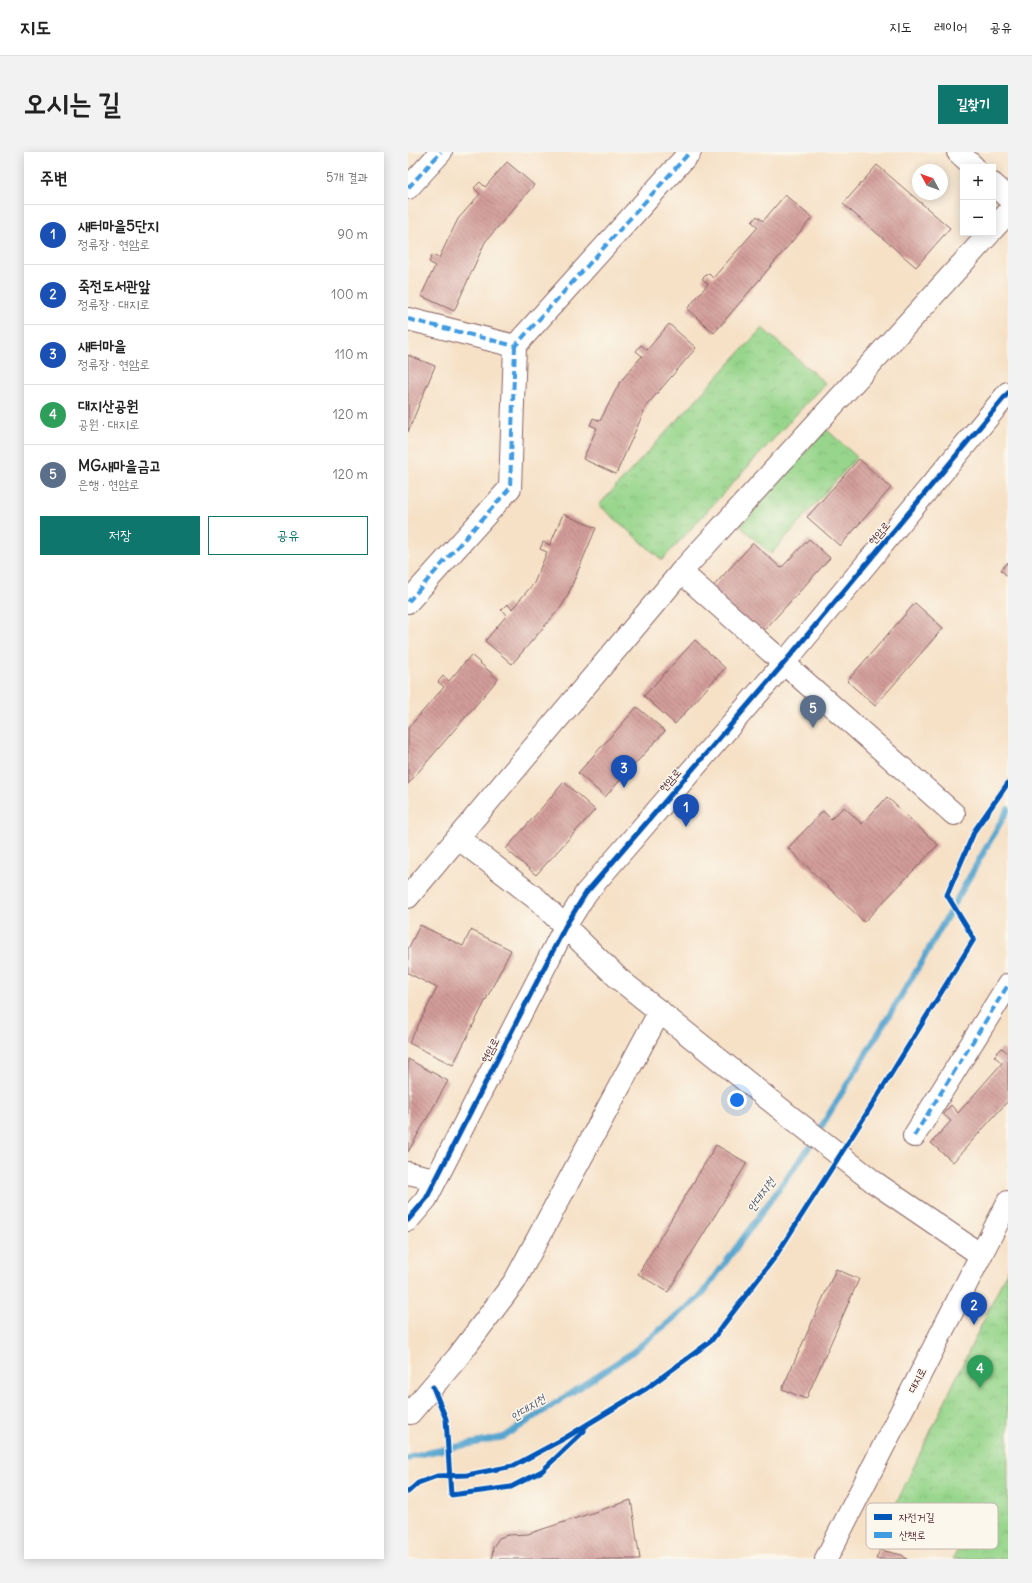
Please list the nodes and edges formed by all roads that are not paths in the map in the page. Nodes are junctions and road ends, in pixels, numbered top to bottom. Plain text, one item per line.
1 (442, 152) edge
2 (690, 152) edge
3 (958, 152) edge
4 (971, 164) edge
5 (996, 187) edge
6 (408, 188) edge
7 (1008, 198) edge
8 (1008, 213) edge
9 (996, 226) edge
10 (987, 236) edge
11 (408, 319) edge
12 (515, 346) junction
13 (1008, 393) edge
14 (681, 572) junction
15 (408, 602) edge
16 (785, 662) junction
17 (954, 814) dead end
18 (458, 838) junction
19 (408, 897) edge
20 (566, 925) junction
21 (1008, 985) edge
22 (660, 1011) junction
23 (914, 1136) dead end
24 (408, 1174) edge
25 (435, 1179) junction
26 (1008, 1202) edge
27 (408, 1220) edge
28 (981, 1255) junction
29 (410, 1413) dead end
30 (826, 1559) edge

1 - 6 street
2 - 12 street
3 - 4 street
5 - 7 street
8 - 9 street
10 - 14 street
11 - 12 street
12 - 15 street
13 - 16 street, 현암로
14 - 16 street
14 - 18 street
16 - 17 street
16 - 20 street, 현암로
18 - 19 street
18 - 20 street
20 - 22 street
20 - 25 street, 현암로
21 - 23 street
22 - 28 street
22 - 29 street
24 - 25 street
25 - 27 street, 현암로
26 - 28 street, 대지로
28 - 30 street, 대지로

